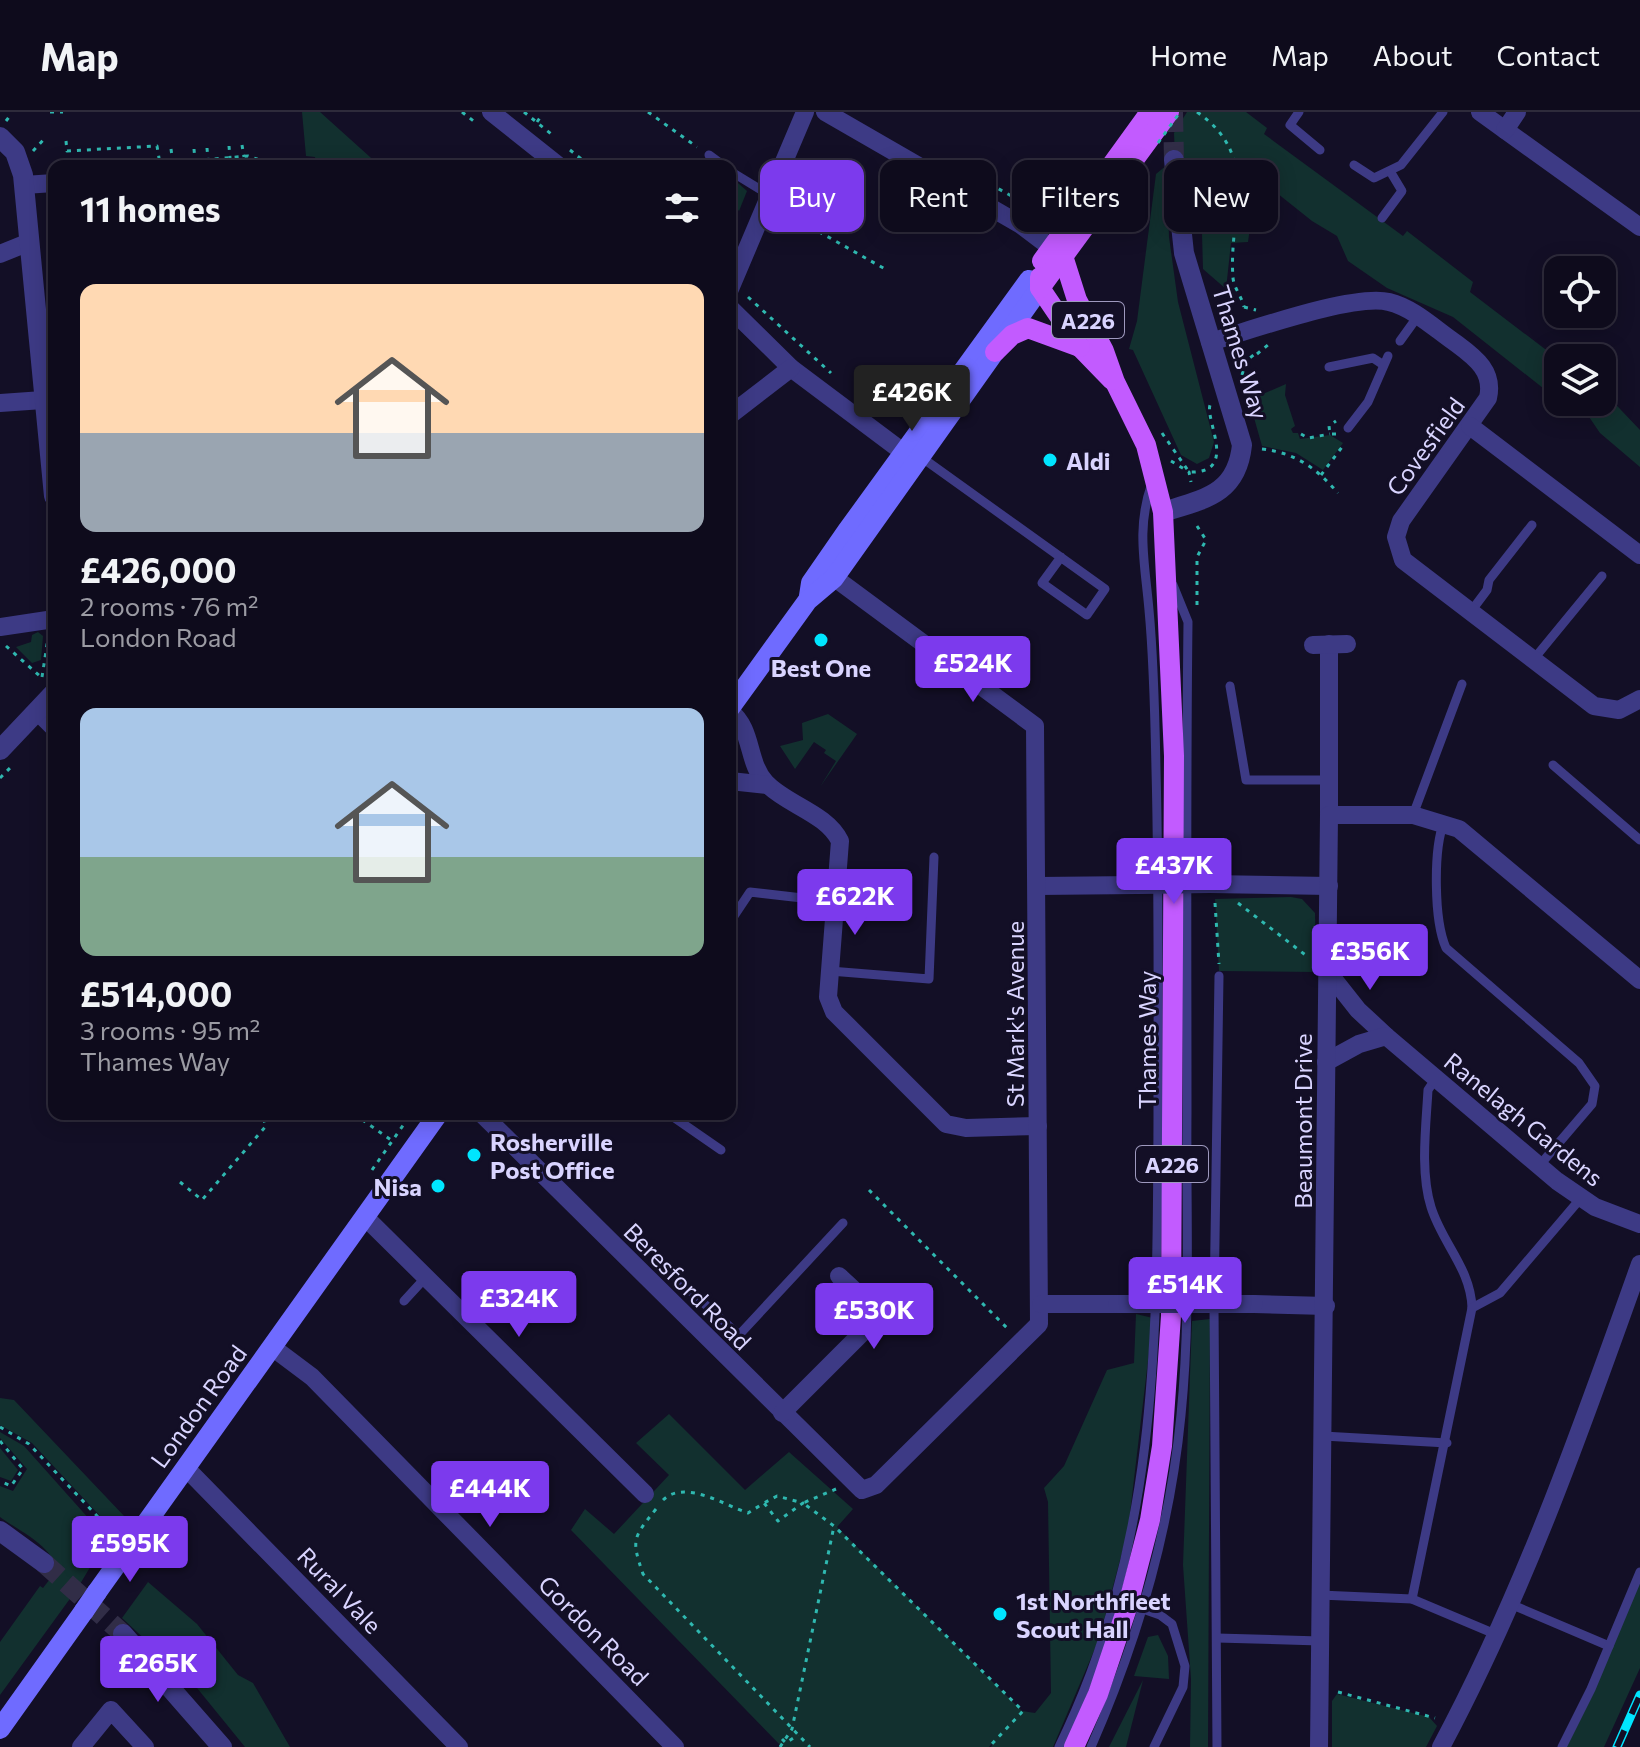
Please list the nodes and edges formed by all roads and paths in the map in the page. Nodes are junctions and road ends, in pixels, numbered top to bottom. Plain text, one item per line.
1 (50, 112) edge
2 (63, 112) edge
3 (491, 112) edge
4 (648, 112) edge
5 (805, 112) edge
6 (825, 112) edge
7 (1150, 112) edge
8 (1169, 112) edge
9 (1180, 112) edge
10 (1197, 112) edge
11 (1299, 112) edge
12 (1443, 112) edge
13 (1480, 112) edge
14 (1517, 112) edge
15 (12, 113) edge
16 (542, 115) dead end
17 (537, 122) dead end
18 (3, 129) edge
19 (1505, 130) junction
20 (45, 138) dead end
21 (1154, 140) junction
22 (66, 141) dead end
23 (242, 145) dead end
24 (229, 146) dead end
25 (207, 148) dead end
26 (171, 149) dead end
27 (194, 149) dead end
28 (1320, 150) dead end
29 (33, 151) dead end
30 (709, 155) joint
31 (244, 157) junction
32 (230, 158) junction
33 (160, 160) edge
34 (173, 160) edge
35 (195, 160) edge
36 (208, 160) joint
37 (258, 160) edge
38 (551, 160) edge
39 (716, 160) edge
40 (792, 160) edge
41 (1123, 160) edge
42 (1130, 160) edge
43 (1354, 165) dead end
44 (1390, 171) junction
45 (736, 175) edge
46 (48, 183) edge
47 (24, 185) junction
48 (760, 190) edge
49 (1382, 218) dead end
50 (1640, 227) edge
51 (766, 232) edge
52 (827, 232) edge
53 (1067, 232) edge
54 (1182, 232) edge
55 (27, 243) junction
56 (1053, 249) junction
57 (0, 254) edge
58 (885, 269) dead end
59 (1036, 278) junction
60 (738, 291) edge
61 (1244, 307) junction
62 (1263, 311) dead end
63 (736, 314) edge
64 (1418, 316) junction
65 (1251, 331) junction
66 (1276, 339) dead end
67 (1400, 341) dead end
68 (1210, 342) junction
69 (1080, 347) junction
70 (995, 352) junction
71 (1257, 354) junction
72 (1329, 367) dead end
73 (791, 368) junction
74 (832, 374) dead end
75 (1115, 382) junction
76 (1244, 387) dead end
77 (48, 399) edge
78 (0, 403) edge
79 (736, 410) edge
80 (1470, 426) junction
81 (1348, 428) dead end
82 (1301, 434) dead end
83 (1242, 445) junction
84 (914, 457) junction
85 (1321, 475) junction
86 (1154, 477) junction
87 (1338, 493) dead end
88 (1163, 512) junction
89 (1532, 525) dead end
90 (1197, 526) dead end
91 (1206, 540) dead end
92 (1640, 555) edge
93 (1061, 557) junction
94 (828, 573) junction
95 (1602, 576) dead end
96 (1469, 614) junction
97 (48, 620) edge
98 (2, 626) edge
99 (1330, 644) dead end
100 (48, 647) edge
101 (1533, 660) junction
102 (1462, 684) dead end
103 (44, 686) edge
104 (1230, 686) dead end
105 (1640, 699) edge
106 (736, 701) edge
107 (38, 712) junction
108 (736, 717) edge
109 (48, 722) edge
110 (0, 750) edge
111 (1553, 765) dead end
112 (1329, 780) junction
113 (736, 782) edge
114 (768, 785) junction
115 (1329, 815) junction
116 (1413, 815) junction
117 (1445, 822) junction
118 (1640, 840) edge
119 (934, 857) dead end
120 (1218, 884) junction
121 (1038, 886) junction
122 (1329, 886) junction
123 (837, 902) junction
124 (736, 913) edge
125 (1328, 965) junction
126 (830, 971) junction
127 (1219, 976) joint
128 (1640, 980) edge
129 (1386, 1036) junction
130 (1326, 1062) junction
131 (1436, 1078) junction
132 (264, 1120) edge
133 (363, 1120) edge
134 (434, 1120) edge
135 (488, 1120) edge
136 (678, 1120) edge
137 (1038, 1126) junction
138 (391, 1140) dead end
139 (721, 1150) dead end
140 (1539, 1166) junction
141 (180, 1182) dead end
142 (869, 1190) dead end
143 (1581, 1198) junction
144 (365, 1217) junction
145 (843, 1223) dead end
146 (1640, 1224) edge
147 (1640, 1264) edge
148 (670, 1273) dead end
149 (427, 1276) junction
150 (839, 1276) dead end
151 (404, 1301) dead end
152 (1041, 1304) junction
153 (1214, 1305) junction
154 (1326, 1306) junction
155 (1472, 1308) junction
156 (733, 1329) junction
157 (1021, 1342) junction
158 (272, 1347) junction
159 (716, 1348) junction
160 (782, 1413) junction
161 (0, 1427) edge
162 (1322, 1436) junction
163 (0, 1441) edge
164 (1447, 1443) junction
165 (186, 1468) junction
166 (0, 1481) edge
167 (856, 1486) junction
168 (645, 1494) dead end
169 (764, 1503) junction
170 (803, 1503) junction
171 (834, 1526) junction
172 (110, 1530) dead end
173 (0, 1531) edge
174 (44, 1563) tunnel mouth
175 (1640, 1572) edge
176 (1320, 1595) junction
177 (1412, 1599) junction
178 (1508, 1603) junction
179 (1135, 1607) junction
180 (123, 1634) tunnel mouth
181 (1495, 1634) junction
182 (1217, 1638) junction
183 (1320, 1641) junction
184 (1609, 1646) junction
185 (1330, 1691) dead end
186 (1442, 1721) dead end
187 (0, 1729) edge
188 (792, 1729) junction
189 (798, 1735) junction
190 (782, 1739) junction
191 (81, 1747) edge
192 (145, 1747) edge
193 (222, 1747) edge
194 (459, 1747) edge
195 (675, 1747) edge
196 (780, 1747) edge
197 (810, 1747) edge
198 (989, 1747) edge
199 (1059, 1747) edge
200 (1074, 1747) edge
201 (1091, 1747) edge
202 (1154, 1747) edge
203 (1217, 1747) edge
204 (1319, 1747) edge
205 (1441, 1747) edge
206 (1562, 1747) edge

1 - 2 path
3 - 38 street
4 - 30 path
5 - 40 street
6 - 56 street
7 - 41 main road
8 - 21 main road, A226
9 - 21 path, bridge
10 - 61 path
11 - 28 lane
12 - 44 lane
13 - 19 street
14 - 19 street
15 - 18 path
16 - 17 path
18 - 47 street
19 - 50 street
20 - 29 path
21 - 42 main road, A226
22 - 33 path
23 - 31 path
24 - 32 path
25 - 36 path
26 - 34 path
27 - 35 path
30 - 39 lane
31 - 32 path
31 - 37 path
32 - 36 path
43 - 44 lane
44 - 49 lane
45 - 48 lane
46 - 47 street
47 - 55 street
51 - 60 street
52 - 58 path
53 - 56 main road, A226
54 - 68 street, Thames Way
55 - 57 street
55 - 77 street
56 - 59 main road, A226
56 - 75 main road, Thames Way / A226
59 - 69 main road, Thames Way / A226
59 - 70 main road
59 - 84 main road
60 - 74 path
61 - 62 path
61 - 65 path
63 - 73 street
64 - 65 street, Covesfield
64 - 67 lane
64 - 80 street, Covesfield
65 - 68 street, Covesfield
65 - 71 path
66 - 71 path
68 - 83 street, Thames Way
69 - 70 main road, A226
69 - 75 main road, Thames Way / A226
70 - 84 main road
71 - 76 path
72 - 81 lane
73 - 79 street
73 - 84 street
75 - 86 main road, Thames Way / A226
77 - 78 street
80 - 92 street
80 - 96 street, Covesfield
82 - 85 path
83 - 85 path
83 - 88 street, Thames Way
84 - 93 lane
84 - 94 main road
85 - 87 path
86 - 88 main road, Thames Way / A226
86 - 199 lane
88 - 179 main road, Thames Way / A226
89 - 96 lane
90 - 91 path
93 - 93 lane
94 - 106 main road
94 - 121 street, St Mark's Avenue
95 - 101 lane
96 - 101 street, Covesfield
97 - 98 street
98 - 103 path
99 - 112 street, Beaumont Drive
100 - 103 path
101 - 105 street, Covesfield
102 - 116 lane
103 - 107 street
104 - 112 lane
107 - 109 street
107 - 110 street
108 - 114 street
111 - 118 lane
112 - 115 street, Beaumont Drive
113 - 114 street
114 - 123 street
115 - 116 street
115 - 122 street, Beaumont Drive
116 - 117 street
117 - 128 street
117 - 140 lane
119 - 126 lane
120 - 121 street, bridge
120 - 122 street
120 - 125 path
120 - 127 path
121 - 137 street, St Mark's Avenue
122 - 125 street, Beaumont Drive
123 - 124 lane
123 - 126 street
125 - 129 street, Ranelagh Gardens
125 - 130 street, Beaumont Drive
126 - 137 street
127 - 153 lane
129 - 130 street
129 - 131 street, Ranelagh Gardens
130 - 154 street, Beaumont Drive
131 - 140 street, Ranelagh Gardens
131 - 155 lane
132 - 141 path
133 - 138 path
134 - 144 main road, London Road
135 - 159 street, Beresford Road
136 - 139 lane
137 - 152 street, St Mark's Avenue
140 - 143 street, Ranelagh Gardens
142 - 157 path
143 - 146 street, Ranelagh Gardens
143 - 155 lane
144 - 149 street
144 - 158 main road, London Road
145 - 156 lane
147 - 178 street
148 - 156 lane
149 - 151 lane
149 - 168 street
150 - 160 street
152 - 153 street, bridge
152 - 157 street, St Mark's Avenue
153 - 154 street, bridge
153 - 182 lane
154 - 162 street, Beaumont Drive
155 - 164 lane
156 - 159 lane
157 - 167 street, St Mark's Avenue
158 - 165 main road, London Road
158 - 195 street, Gordon Road
159 - 160 street, Beresford Road
160 - 167 street, Beresford Road
161 - 172 path
162 - 164 lane
162 - 176 street, Beaumont Drive
163 - 166 path
164 - 177 lane
165 - 187 main road, London Road, bridge
165 - 194 street, Rural Vale
167 - 170 path
169 - 170 path
169 - 170 path
169 - 188 path
170 - 171 path
171 - 188 path
171 - 198 path
173 - 174 street
175 - 184 lane
176 - 177 lane
176 - 183 street, Beaumont Drive
177 - 181 lane
178 - 181 street
178 - 184 lane
179 - 200 main road, Thames Way / A226
179 - 201 lane
179 - 202 lane
180 - 193 street
181 - 205 street
182 - 183 lane
182 - 203 lane
183 - 204 street, Beaumont Drive
184 - 206 lane
185 - 186 path
188 - 189 path
188 - 190 path
189 - 190 path
189 - 197 path
190 - 196 path
191 - 192 street

